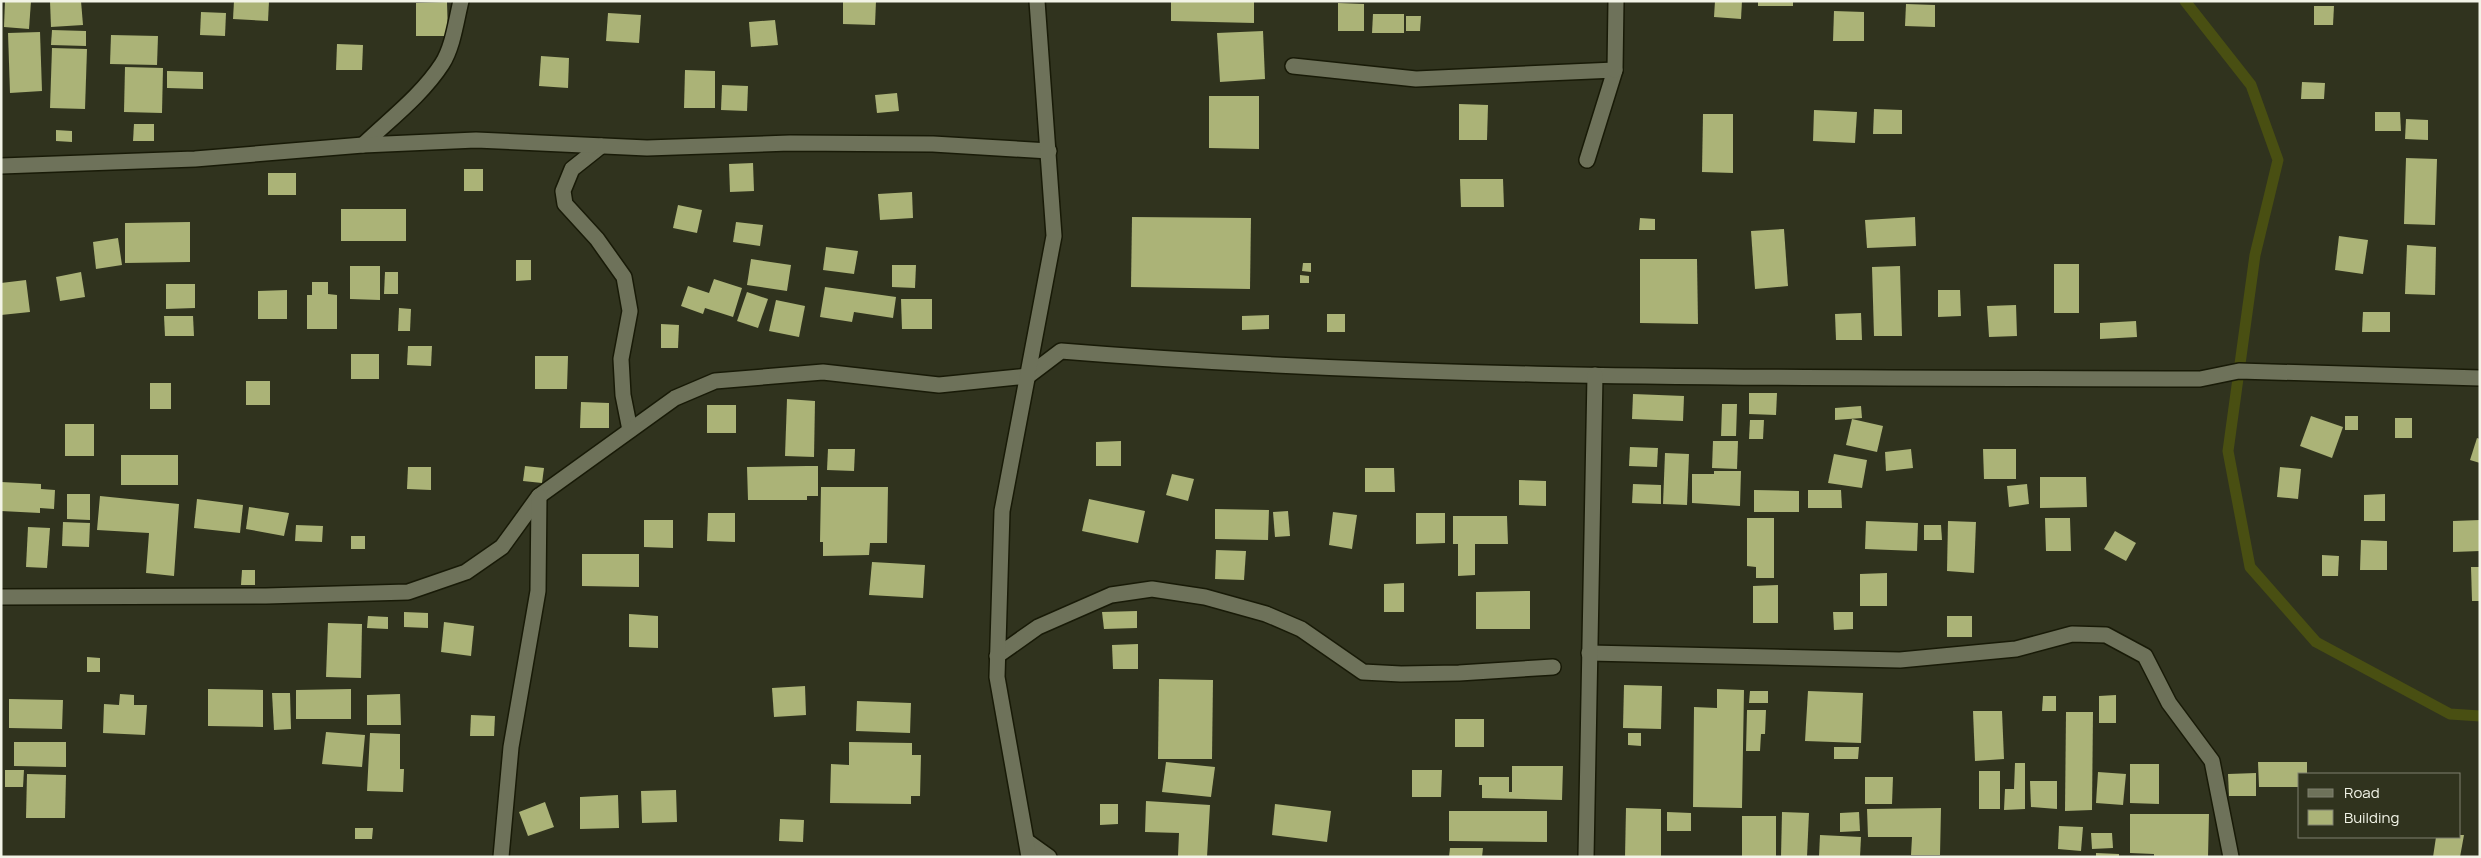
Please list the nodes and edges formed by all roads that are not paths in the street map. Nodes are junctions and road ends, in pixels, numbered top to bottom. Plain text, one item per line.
1 (461, 1) edge
2 (1037, 1) edge
3 (1616, 1) edge
4 (1293, 66) dead end
5 (1615, 70) junction
6 (363, 145) junction
7 (602, 146) junction
8 (1049, 151) junction
9 (1587, 160) dead end
10 (1, 166) edge
11 (1595, 375) junction
12 (1028, 376) junction
13 (2480, 378) edge
14 (630, 430) junction
15 (539, 496) junction
16 (1, 597) edge
17 (1589, 654) junction
18 (997, 656) junction
19 (1553, 667) dead end
20 (1029, 850) edge
21 (501, 857) edge
22 (1049, 857) edge
23 (1586, 857) edge
24 (2231, 857) edge

1 - 6 street
2 - 8 street
3 - 5 street
4 - 5 street
5 - 9 street
6 - 7 street
6 - 10 street
7 - 8 street
7 - 14 street
8 - 12 street
11 - 12 street
11 - 13 street
11 - 17 street
12 - 14 street
12 - 18 street
14 - 15 street
15 - 16 street
15 - 21 street
17 - 23 street
17 - 24 street
18 - 19 street
18 - 20 street
20 - 22 street

